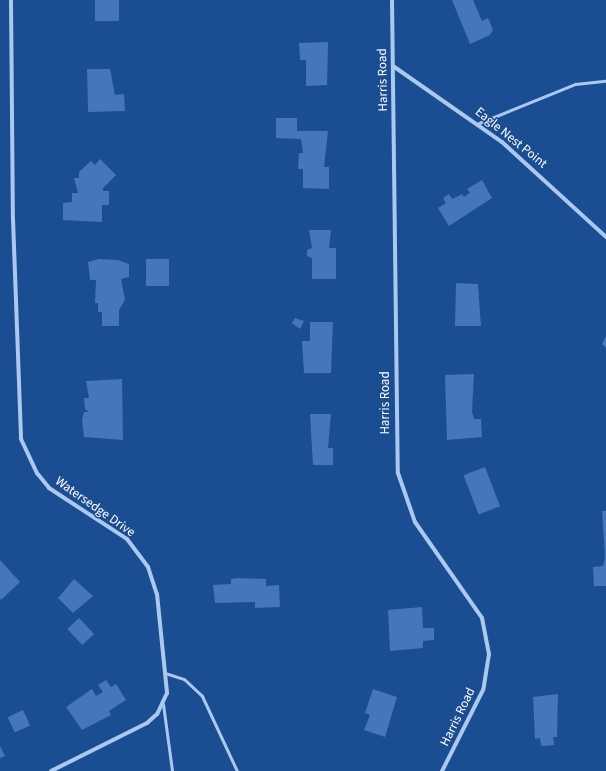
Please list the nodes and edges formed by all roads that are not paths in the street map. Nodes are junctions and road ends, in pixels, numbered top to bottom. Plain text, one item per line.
1 (11, 0) edge
2 (392, 0) edge
3 (393, 66) junction
4 (606, 81) edge
5 (478, 123) junction
6 (606, 237) edge
7 (165, 673) junction
8 (163, 704) junction
9 (51, 771) edge
10 (172, 771) edge
11 (237, 771) edge
12 (442, 771) edge

1 - 7 street, Watersedge Drive
2 - 3 street, Harris Road
3 - 5 street, Eagle Nest Point
3 - 12 street, Harris Road
4 - 5 lane
5 - 6 street, Eagle Nest Point
7 - 8 street, Watersedge Drive
7 - 11 lane
8 - 9 street
8 - 10 lane

